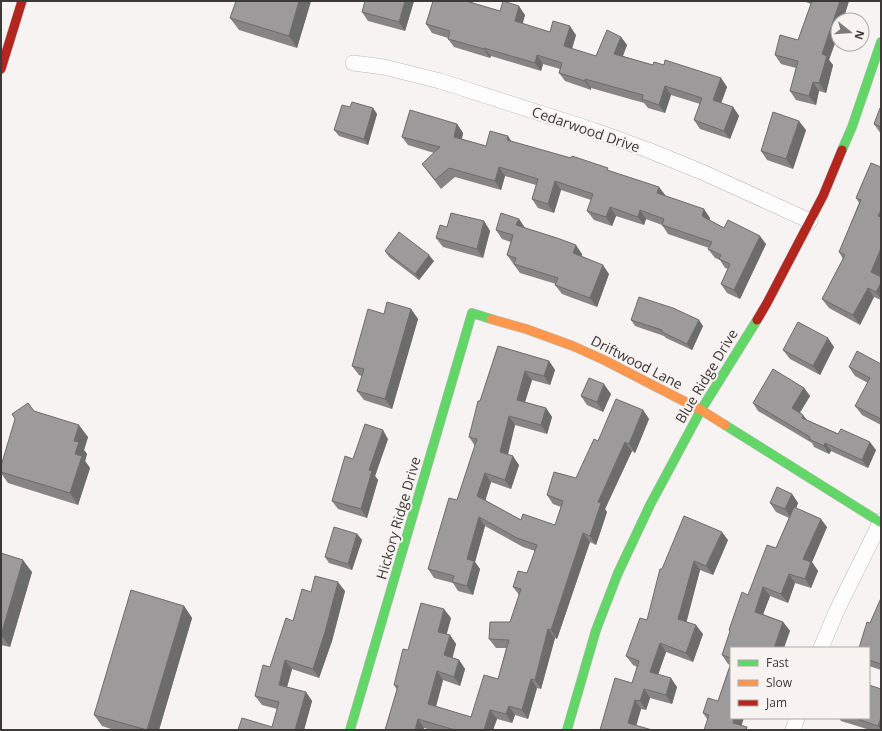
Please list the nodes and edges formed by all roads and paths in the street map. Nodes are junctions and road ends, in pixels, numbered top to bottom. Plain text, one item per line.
1 (22, 1) edge
2 (881, 42) edge
3 (353, 63) dead end
4 (1, 69) edge
5 (810, 221) junction
6 (472, 313) joint
7 (701, 410) junction
8 (881, 521) edge
9 (821, 647) edge
10 (797, 719) edge
11 (350, 730) edge
12 (567, 730) edge
13 (793, 730) edge

1 - 4 street
2 - 5 street, Blue Ridge Drive
3 - 5 street, Cedarwood Drive
5 - 7 street, Blue Ridge Drive
6 - 7 street, Driftwood Lane
6 - 11 street, Hickory Ridge Drive
7 - 8 street, Driftwood Lane
7 - 12 street, Blue Ridge Drive
8 - 9 street
10 - 13 street

